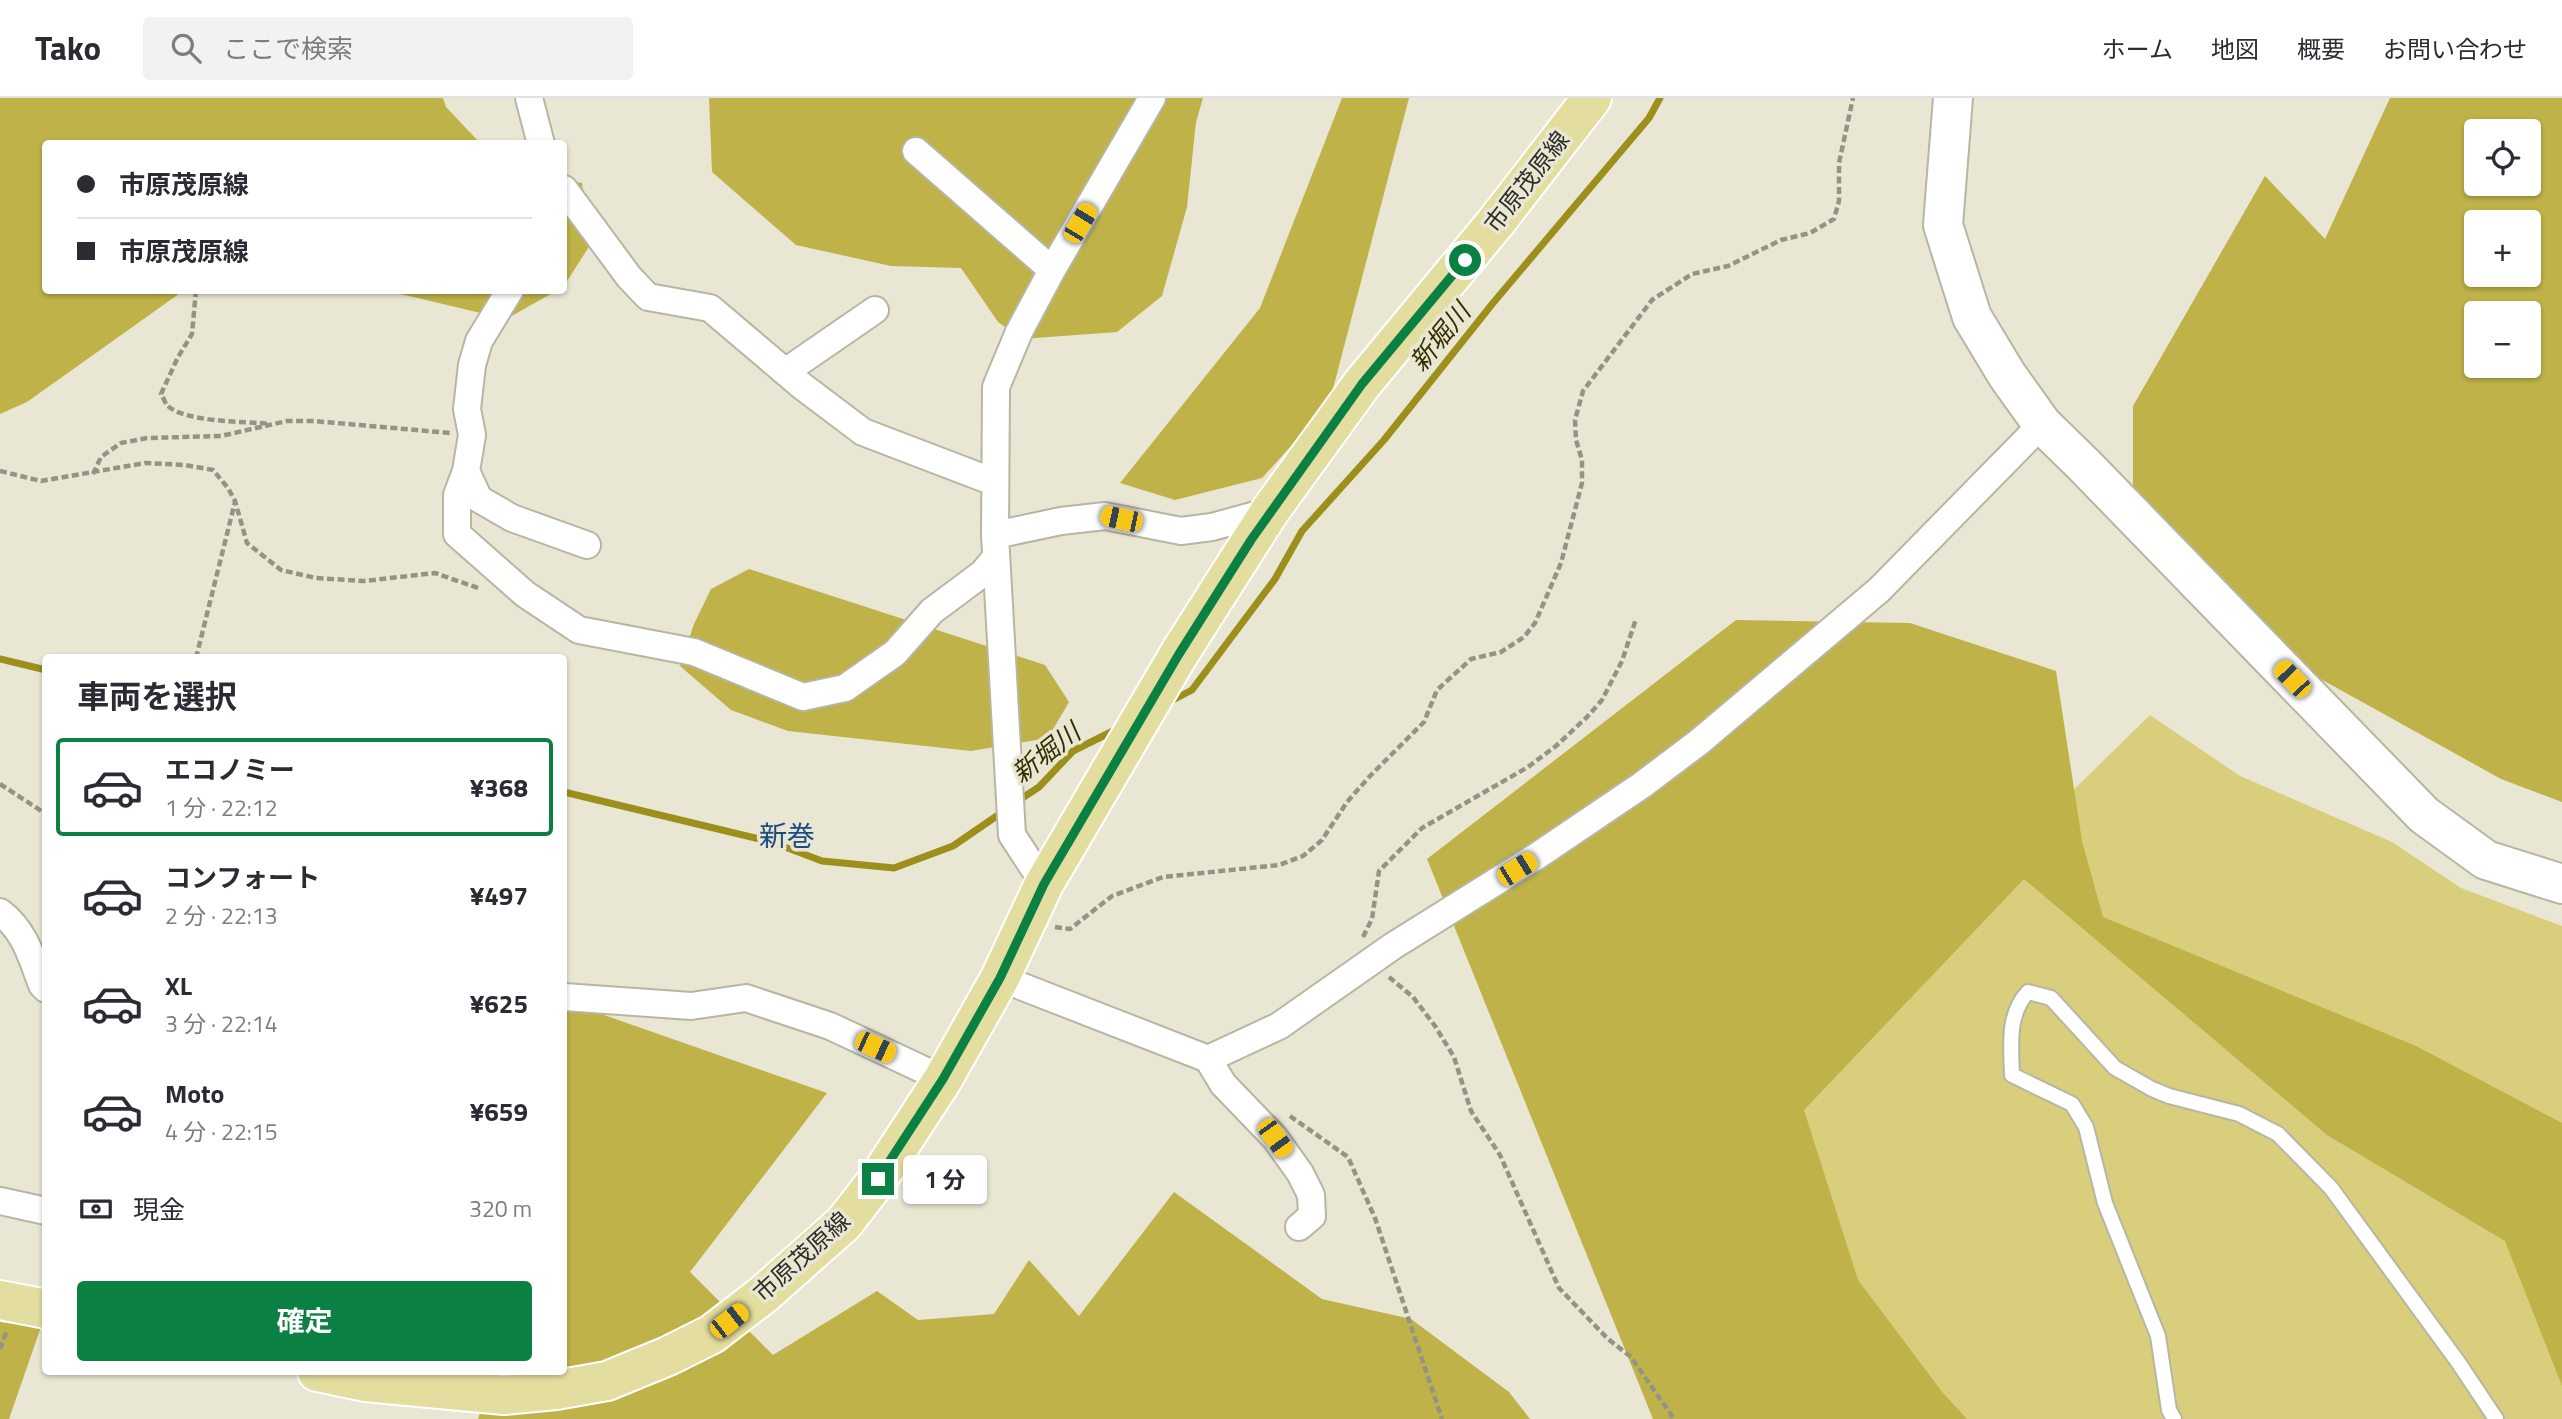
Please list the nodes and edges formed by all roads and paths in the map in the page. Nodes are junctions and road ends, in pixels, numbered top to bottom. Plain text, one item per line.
1 (529, 98) edge
2 (1153, 98) edge
3 (1592, 98) edge
4 (1853, 98) edge
5 (1953, 98) edge
6 (540, 140) edge
7 (916, 151) dead end
8 (567, 200) edge
9 (1052, 270) junction
10 (197, 294) edge
11 (508, 294) edge
12 (875, 310) dead end
13 (785, 372) junction
14 (274, 424) junction
15 (2042, 424) junction
16 (472, 435) junction
17 (0, 471) edge
18 (466, 471) junction
19 (93, 474) junction
20 (994, 482) junction
21 (235, 502) junction
22 (1270, 511) junction
23 (587, 545) dead end
24 (996, 546) junction
25 (485, 591) dead end
26 (1636, 619) dead end
27 (197, 654) edge
28 (0, 784) edge
29 (42, 811) edge
30 (1044, 884) junction
31 (2562, 884) edge
32 (0, 912) edge
33 (1026, 923) junction
34 (1370, 962) junction
35 (1000, 978) junction
36 (1341, 982) junction
37 (42, 986) edge
38 (567, 997) edge
39 (1208, 1059) junction
40 (943, 1079) junction
41 (1284, 1112) dead end
42 (0, 1201) edge
43 (42, 1210) edge
44 (1299, 1227) dead end
45 (0, 1300) edge
46 (42, 1308) edge
47 (331, 1375) edge
48 (1442, 1419) edge
49 (1674, 1419) edge
50 (2174, 1419) edge
51 (2496, 1419) edge

1 - 6 street
2 - 9 street
3 - 22 main road, 市原茂原線
4 - 33 path
5 - 15 street
7 - 9 street
8 - 13 street
9 - 20 street
10 - 14 path
11 - 16 street
12 - 13 street
13 - 20 street
14 - 16 path
14 - 19 path
15 - 31 street
15 - 34 street
16 - 18 street
17 - 19 path
18 - 23 street
18 - 24 street
19 - 21 path
20 - 24 street
21 - 25 path
21 - 27 path
22 - 24 street
22 - 30 main road, 市原茂原線
24 - 30 street
26 - 36 path
28 - 29 path
30 - 33 main road, 市原茂原線
32 - 37 street
33 - 35 main road, 市原茂原線
34 - 36 street
34 - 49 path
35 - 39 street
35 - 40 main road, 市原茂原線
36 - 39 street
38 - 40 street
39 - 44 street
40 - 47 main road, 市原茂原線
41 - 48 path
42 - 43 street
45 - 46 main road
50 - 51 lane

